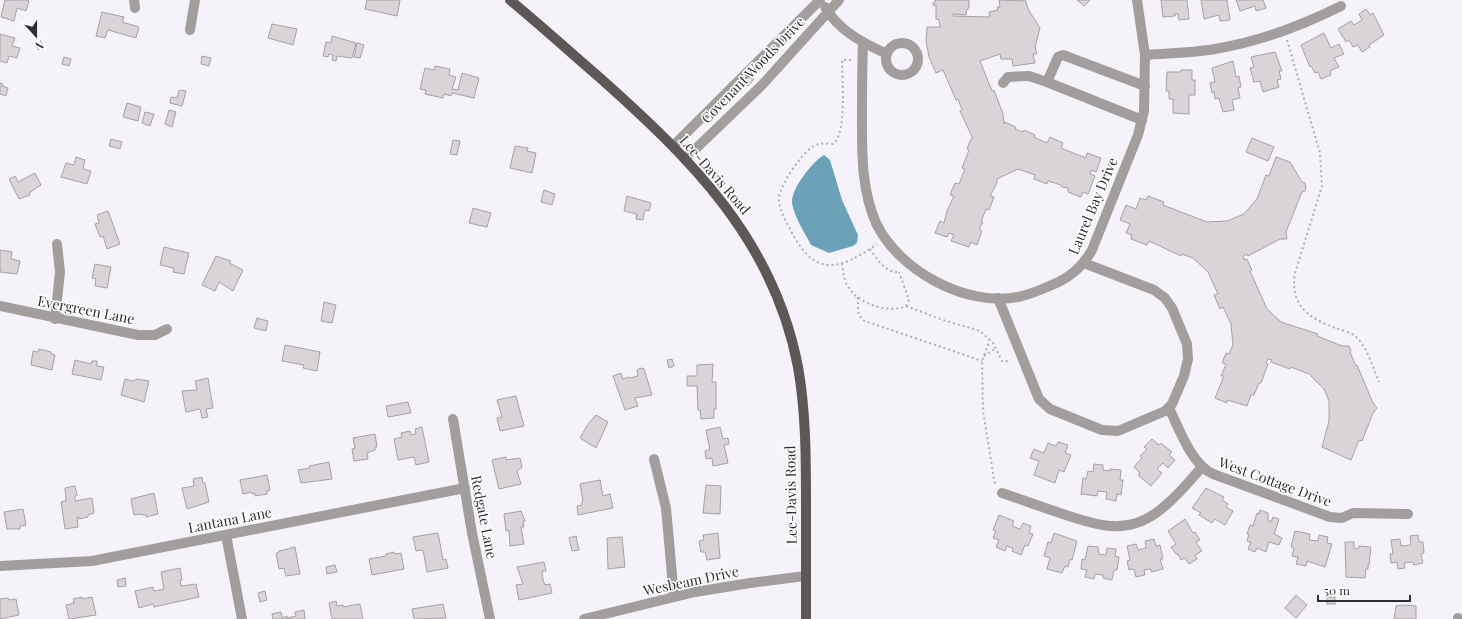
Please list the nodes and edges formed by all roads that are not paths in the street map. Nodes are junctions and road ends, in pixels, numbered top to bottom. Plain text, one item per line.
1 (195, 0) edge
2 (510, 0) edge
3 (820, 0) edge
4 (839, 0) edge
5 (1137, 0) edge
6 (1341, 6) dead end
7 (828, 12) junction
8 (190, 30) dead end
9 (863, 43) junction
10 (887, 54) dead end
11 (1145, 55) junction
12 (1048, 82) junction
13 (1003, 83) dead end
14 (1145, 86) junction
15 (729, 90) junction
16 (743, 103) junction
17 (1142, 120) junction
18 (673, 146) junction
19 (685, 159) junction
20 (57, 244) dead end
21 (1084, 263) junction
22 (998, 298) junction
23 (0, 306) edge
24 (55, 319) junction
25 (167, 329) dead end
26 (1169, 408) junction
27 (453, 419) dead end
28 (654, 459) dead end
29 (1202, 467) junction
30 (465, 488) junction
31 (1002, 493) road end
32 (1408, 514) dead end
33 (226, 535) junction
34 (0, 566) edge
35 (805, 576) junction
36 (674, 597) junction
37 (242, 619) edge
38 (490, 619) edge
39 (584, 619) edge
40 (806, 619) edge

1 - 8 street
2 - 18 main road, Lee-Davis Road
3 - 7 street
3 - 15 street, Covenant Woods Drive
4 - 7 street, Covenant Woods Drive
5 - 11 street, Laurel Bay Drive
6 - 11 street
7 - 9 street
7 - 16 street, Covenant Woods Drive
9 - 10 street
9 - 22 street, Laurel Bay Drive
11 - 14 street, Laurel Bay Drive
12 - 13 street
12 - 14 street
12 - 17 street
14 - 17 street, Laurel Bay Drive
15 - 16 street
15 - 18 street, Covenant Woods Drive
16 - 19 street, Covenant Woods Drive
17 - 21 street, Laurel Bay Drive
18 - 19 main road, Lee-Davis Road
19 - 35 main road, Lee-Davis Road
20 - 24 street
21 - 22 street, Laurel Bay Drive
21 - 26 street
22 - 26 street
23 - 24 street, Evergreen Lane
24 - 25 street, Evergreen Lane
26 - 29 street, West Cottage Drive
27 - 30 street, Redgate Lane
28 - 36 street
29 - 31 street
29 - 32 street, West Cottage Drive
30 - 33 street, Lantana Lane
30 - 38 street, Redgate Lane
33 - 34 street, Lantana Lane
33 - 37 street
35 - 36 street, Wesbeam Drive
35 - 40 main road, Lee-Davis Road
36 - 39 street, Wesbeam Drive

